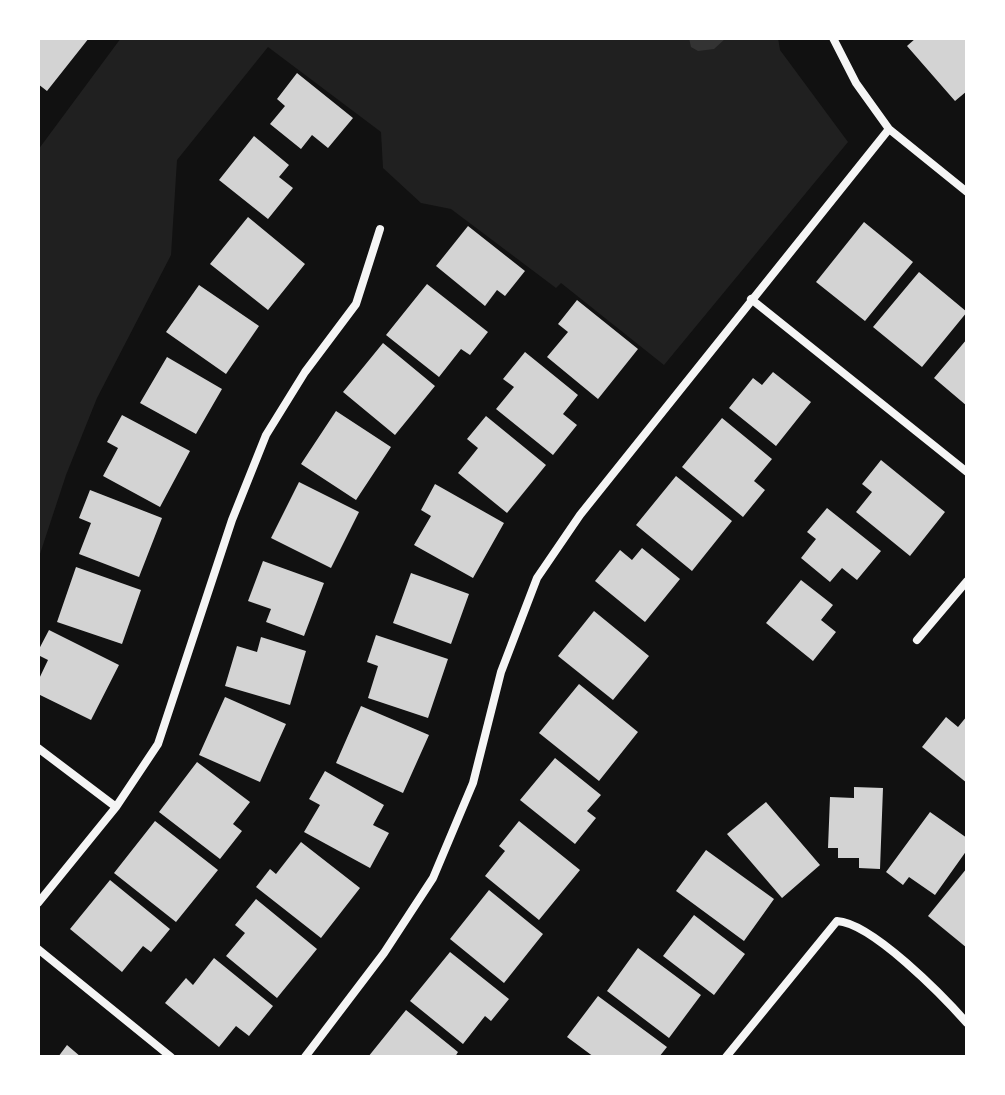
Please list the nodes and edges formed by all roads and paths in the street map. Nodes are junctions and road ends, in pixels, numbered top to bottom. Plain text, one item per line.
1 (833, 38) edge
2 (889, 129) junction
3 (967, 192) edge
4 (380, 229) dead end
5 (751, 299) junction
6 (967, 472) edge
7 (967, 581) edge
8 (917, 640) dead end
9 (38, 748) edge
10 (116, 807) junction
11 (38, 903) edge
12 (38, 949) edge
13 (966, 1021) edge
14 (171, 1057) edge
15 (305, 1057) edge
16 (726, 1057) edge

1 - 2 street
2 - 3 street
2 - 5 street
4 - 10 street
5 - 6 street
5 - 15 street
7 - 8 street
9 - 10 street
10 - 11 street
12 - 14 street
13 - 16 street

